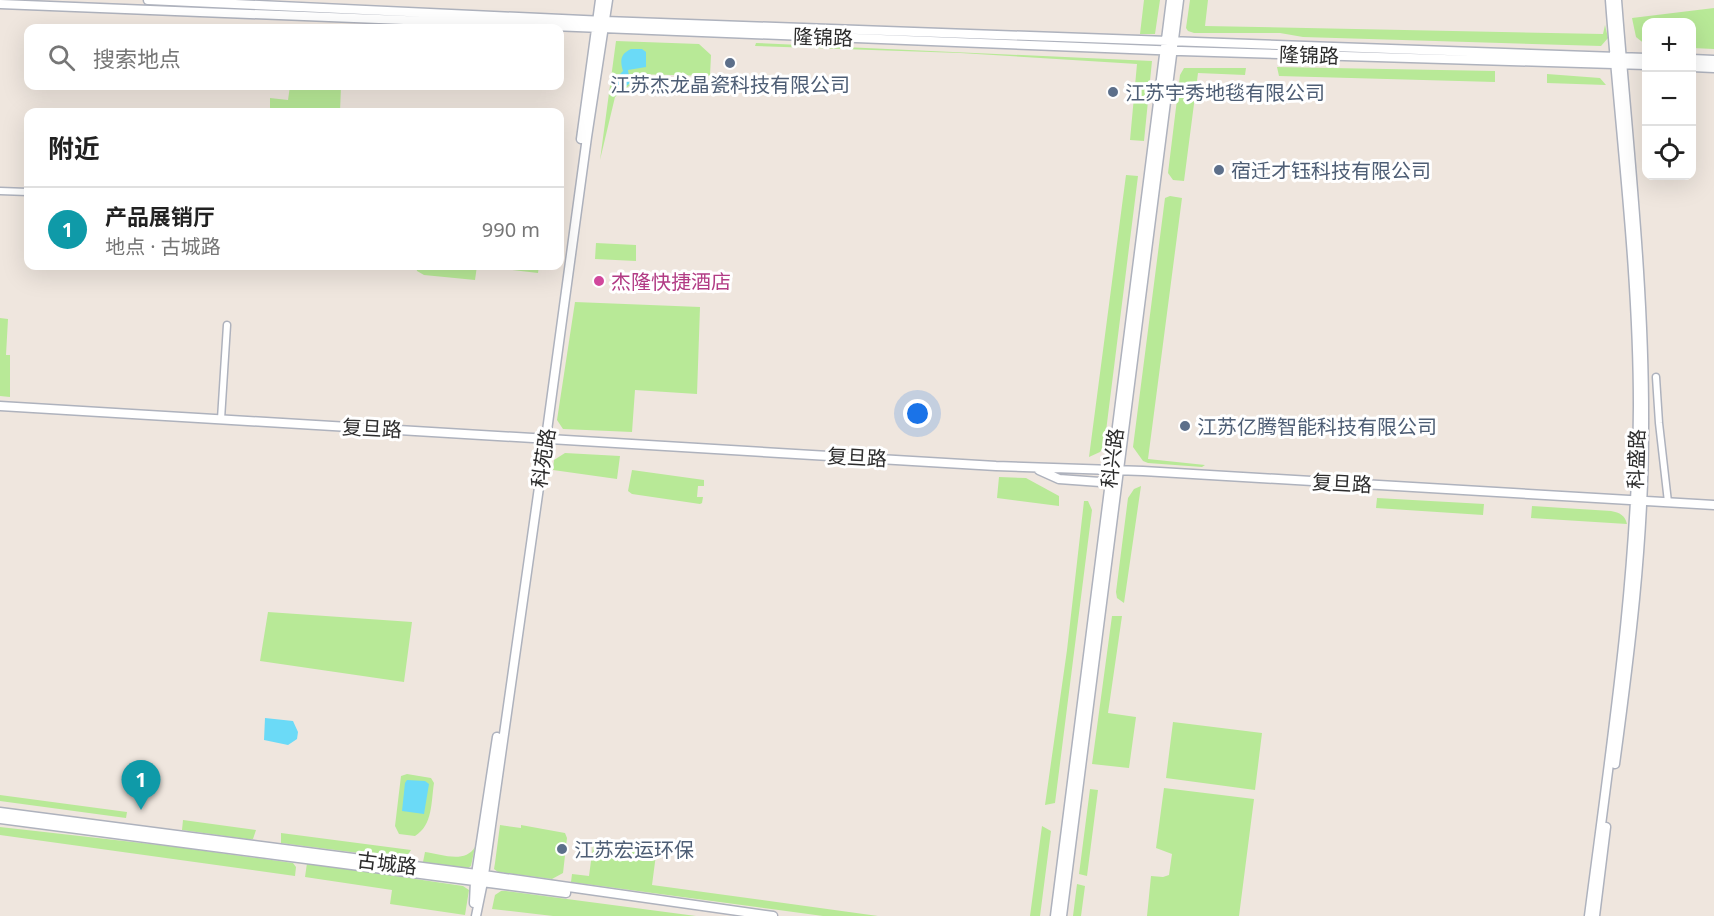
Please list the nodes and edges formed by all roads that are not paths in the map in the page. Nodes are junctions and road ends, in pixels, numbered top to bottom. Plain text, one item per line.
1 (148, 0) edge
2 (600, 0) edge
3 (608, 0) edge
4 (1171, 0) edge
5 (1179, 0) edge
6 (1610, 0) edge
7 (1617, 0) edge
8 (0, 4) edge
9 (600, 25) junction
10 (1169, 46) junction
11 (1642, 59) edge
12 (1696, 59) edge
13 (1714, 60) edge
14 (1618, 61) junction
15 (1642, 64) edge
16 (1696, 67) edge
17 (1714, 68) edge
18 (0, 191) edge
19 (24, 192) edge
20 (226, 325) dead end
21 (1656, 377) dead end
22 (0, 406) edge
23 (221, 419) junction
24 (544, 438) junction
25 (1033, 467) junction
26 (1115, 470) junction
27 (1113, 483) junction
28 (1638, 501) junction
29 (1668, 502) junction
30 (1714, 505) edge
31 (0, 812) edge
32 (0, 819) edge
33 (480, 878) junction
34 (475, 916) edge
35 (735, 916) edge
36 (773, 916) edge
37 (1055, 916) edge
38 (1062, 916) edge
39 (1589, 916) edge
40 (1595, 916) edge

1 - 9 main road, 隆锦路
2 - 9 main road, 科苑路
3 - 9 main road, 科苑路
4 - 10 main road, 科兴路
5 - 10 main road, 科兴路
6 - 14 main road, 科盛路
7 - 14 main road, 科盛路
8 - 9 main road, 隆锦路
9 - 10 main road, 隆锦路
9 - 24 main road, 科苑路
10 - 14 main road, 隆锦路
10 - 26 main road, 科兴路
11 - 14 main road, 隆锦路
12 - 13 main road
14 - 15 main road, 隆锦路
14 - 28 main road, 科盛路
16 - 17 main road
18 - 19 street
20 - 23 street
21 - 29 street
22 - 23 main road, 复旦路
23 - 24 main road, 复旦路
24 - 25 main road, 复旦路
24 - 33 main road, 科苑路
25 - 26 main road, 复旦路
25 - 27 main road
26 - 27 main road, 科兴路
26 - 28 main road, 复旦路
27 - 37 main road, 科兴路
27 - 38 main road, 科兴路
28 - 29 main road, 复旦路
28 - 39 main road, 科盛路
28 - 40 main road, 科盛路
29 - 30 main road, 复旦路
31 - 33 main road, 古城路
32 - 33 main road, 古城路
33 - 34 main road, 科苑路
33 - 35 main road, 古城路
33 - 36 main road, 古城路

